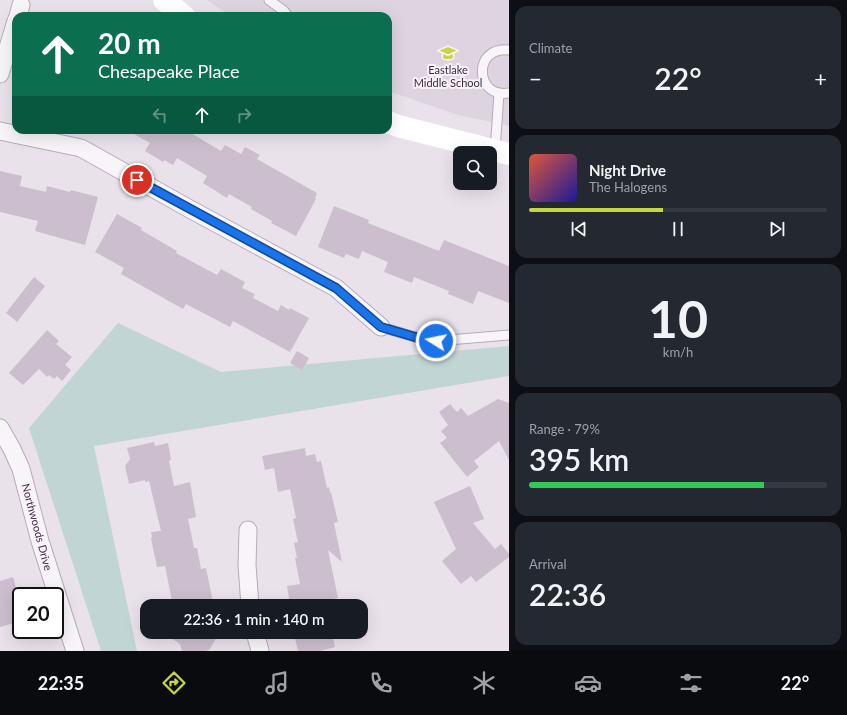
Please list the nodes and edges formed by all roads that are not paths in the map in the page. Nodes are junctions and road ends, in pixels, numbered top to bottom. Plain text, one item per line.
1 (164, 0) edge
2 (269, 0) edge
3 (179, 12) edge
4 (285, 12) edge
5 (12, 34) edge
6 (509, 50) edge
7 (0, 74) edge
8 (499, 93) junction
9 (509, 93) edge
10 (392, 124) edge
11 (0, 131) edge
12 (12, 134) edge
13 (14, 134) edge
14 (502, 152) edge
15 (381, 327) joint
16 (509, 335) edge
17 (0, 428) edge
18 (248, 530) dead end
19 (249, 599) edge
20 (257, 639) edge
21 (75, 651) edge
22 (260, 651) edge

1 - 3 street
2 - 4 lane
5 - 7 street
6 - 8 lane
8 - 9 lane
8 - 14 lane
10 - 14 street
11 - 12 street
13 - 15 street
15 - 16 lane
17 - 21 street, Northwoods Drive
18 - 19 street
20 - 22 street

